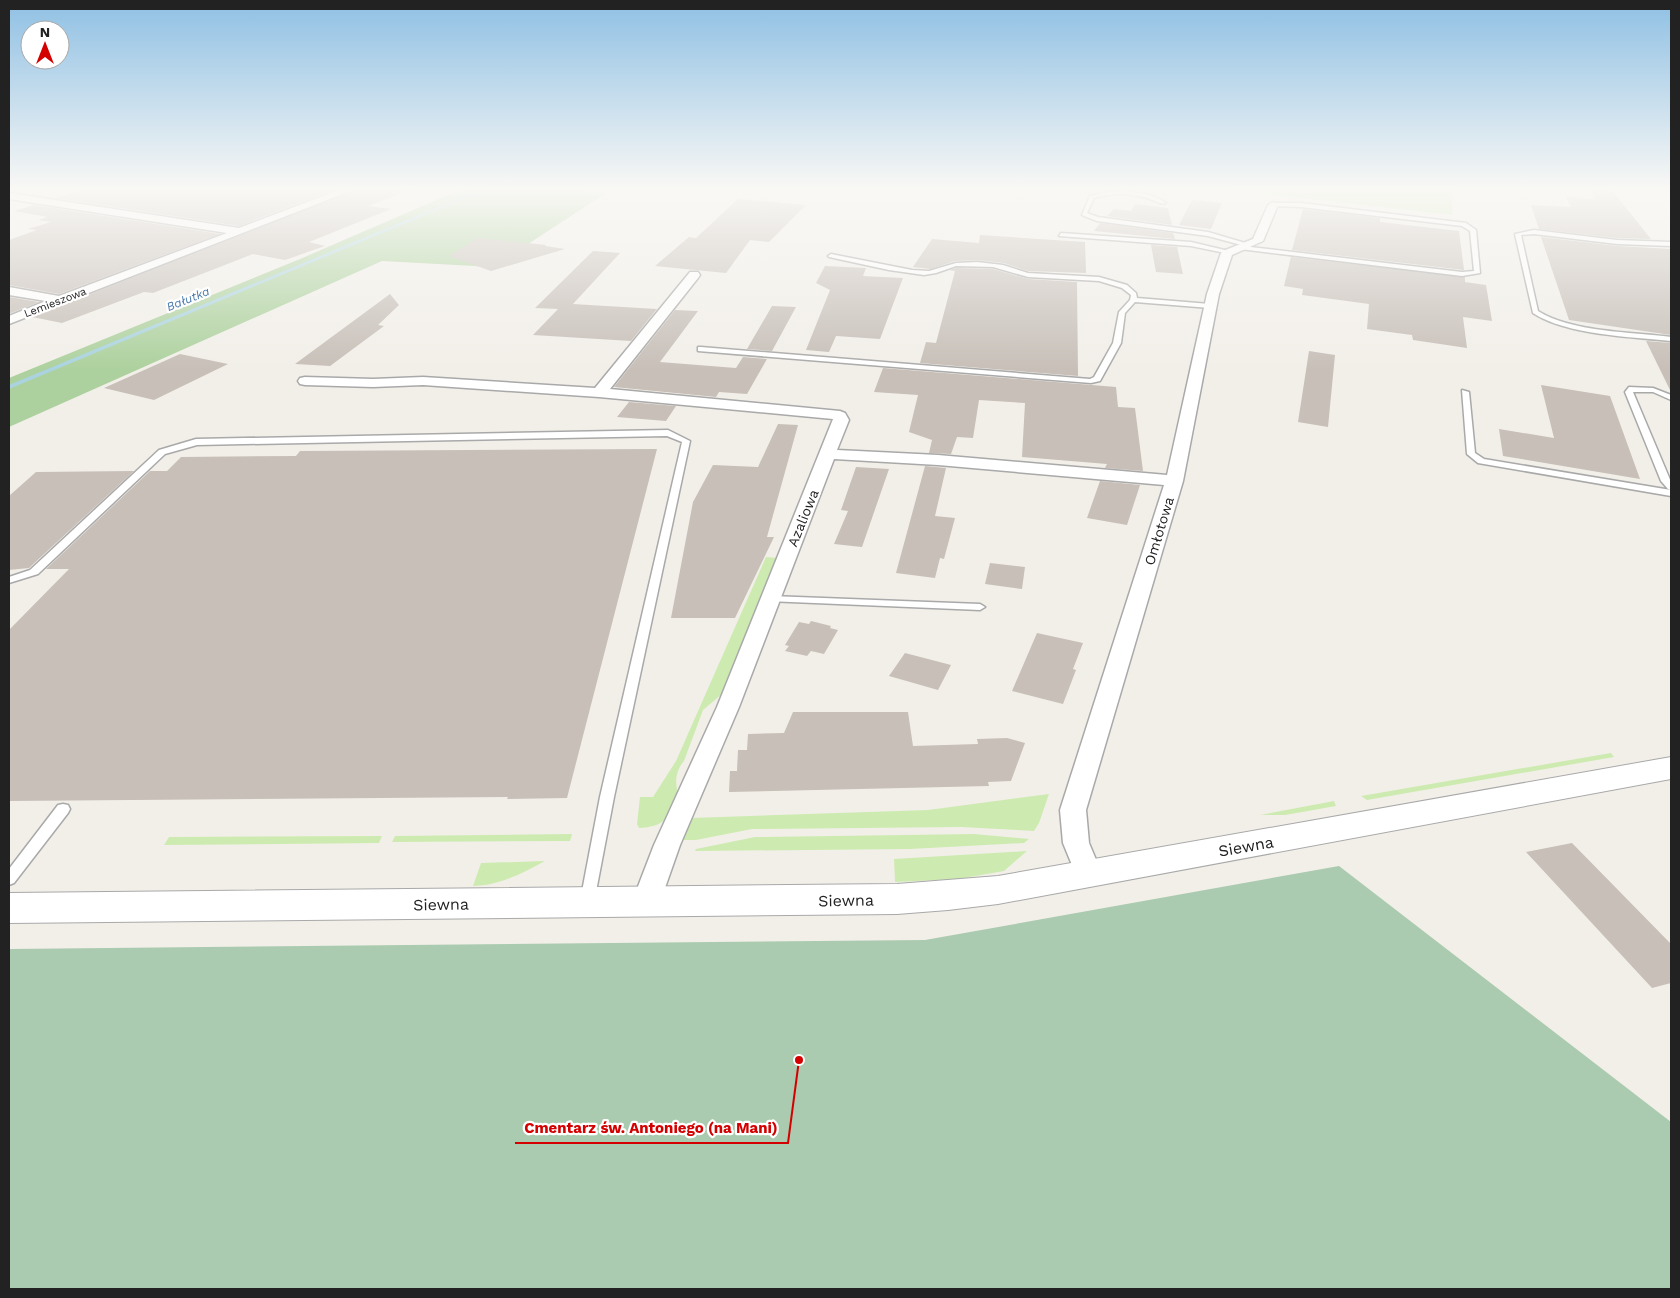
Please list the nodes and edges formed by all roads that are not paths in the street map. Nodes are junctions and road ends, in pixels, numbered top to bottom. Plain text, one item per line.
1 (195, 249) edge
2 (1239, 249) edge
3 (1246, 249) edge
4 (1475, 249) edge
5 (1521, 249) edge
6 (831, 256) dead end
7 (694, 275) dead end
8 (9, 291) edge
9 (59, 300) junction
10 (1133, 300) junction
11 (1210, 306) junction
12 (9, 320) edge
13 (1671, 339) edge
14 (701, 349) dead end
15 (305, 381) dead end
16 (1465, 392) dead end
17 (599, 393) junction
18 (1671, 398) edge
19 (829, 454) junction
20 (1174, 481) junction
21 (1671, 487) edge
22 (1671, 493) edge
23 (9, 580) edge
24 (771, 598) junction
25 (980, 607) dead end
26 (1671, 768) edge
27 (63, 809) dead end
28 (1089, 874) junction
29 (9, 879) edge
30 (587, 902) junction
31 (646, 902) junction
32 (9, 908) edge

1 - 9 street, Lemieszowa
2 - 11 street, Omłotowa
3 - 4 lane
5 - 13 lane
6 - 10 lane
7 - 17 street
8 - 9 street
9 - 12 street, Lemieszowa
10 - 11 lane
10 - 14 lane
11 - 20 street, Omłotowa
15 - 17 street
16 - 22 lane
17 - 19 street, Azaliowa
18 - 21 lane
19 - 20 street
19 - 24 street, Azaliowa
20 - 28 street, Omłotowa
23 - 30 lane
24 - 25 lane
24 - 31 street, Azaliowa
26 - 28 street, Siewna
27 - 29 lane
28 - 31 street, Siewna
30 - 31 street, Siewna
30 - 32 street, Siewna

